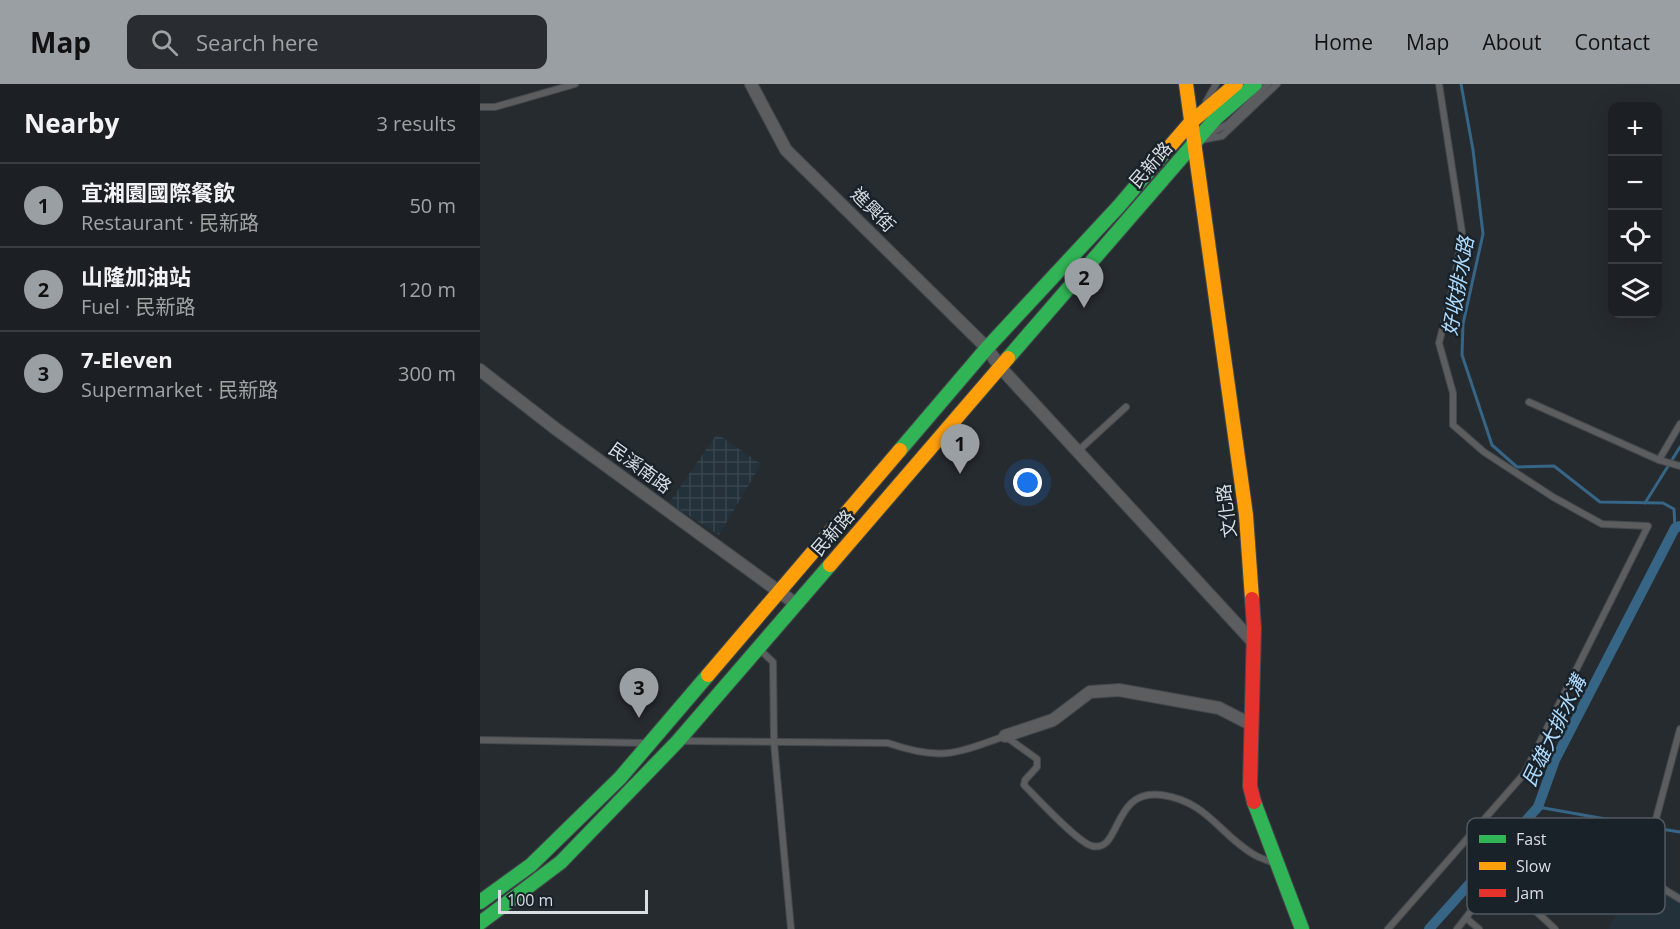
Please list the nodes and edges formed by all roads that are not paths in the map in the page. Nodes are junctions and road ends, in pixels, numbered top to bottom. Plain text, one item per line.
1 (575, 84) edge
2 (751, 84) edge
3 (1186, 84) edge
4 (1216, 84) edge
5 (1225, 84) edge
6 (1268, 84) edge
7 (1277, 84) edge
8 (1439, 84) edge
9 (1247, 90) edge
10 (480, 107) edge
11 (1203, 111) junction
12 (1190, 123) junction
13 (1195, 143) junction
14 (987, 348) junction
15 (1000, 367) junction
16 (480, 370) edge
17 (1530, 402) dead end
18 (1126, 406) dead end
19 (1680, 424) edge
20 (1077, 451) junction
21 (1659, 460) junction
22 (1680, 466) edge
23 (782, 592) junction
24 (796, 604) junction
25 (1254, 643) junction
26 (758, 647) junction
27 (1252, 725) junction
28 (1680, 729) edge
29 (1005, 736) junction
30 (480, 740) edge
31 (673, 742) junction
32 (656, 743) junction
33 (774, 743) junction
34 (1485, 818) edge
35 (1656, 818) edge
36 (1467, 839) edge
37 (1277, 864) junction
38 (1665, 890) edge
39 (1680, 899) edge
40 (480, 902) edge
41 (1469, 914) edge
42 (1539, 914) edge
43 (1466, 918) junction
44 (480, 923) edge
45 (791, 929) edge
46 (1302, 929) edge
47 (1388, 929) edge
48 (1457, 929) edge
49 (1479, 929) edge
50 (1555, 929) edge

1 - 10 lane
2 - 14 street, 進興街
3 - 12 main road, 文化路
4 - 11 lane
5 - 11 lane
6 - 9 lane
7 - 13 lane
8 - 34 lane
9 - 11 main road, 民新路
9 - 13 main road, 民新路
11 - 12 main road, 民新路
12 - 13 main road, 文化路
12 - 14 main road, 民新路
13 - 15 main road, 民新路
13 - 25 main road, 文化路
14 - 15 street, 進興街
14 - 23 main road, 民新路
15 - 20 street, 進興街
15 - 24 main road, 民新路
16 - 23 street, 民溪南路
17 - 21 lane
18 - 20 lane
19 - 21 lane
20 - 25 street, 進興街
21 - 22 lane
23 - 24 street, 民溪南路
23 - 32 main road, 民新路
24 - 26 main road, 民新路
25 - 27 main road, 文化路
26 - 31 main road, 民新路
26 - 33 lane
27 - 29 street
27 - 37 main road, 文化路
28 - 35 lane
29 - 33 lane
29 - 37 lane
30 - 32 lane
31 - 33 lane
31 - 44 main road, 民新路
32 - 40 main road, 民新路
33 - 45 lane
36 - 47 lane
37 - 46 main road, 文化路
38 - 39 lane
41 - 43 lane
42 - 50 lane
43 - 48 lane
43 - 49 lane

